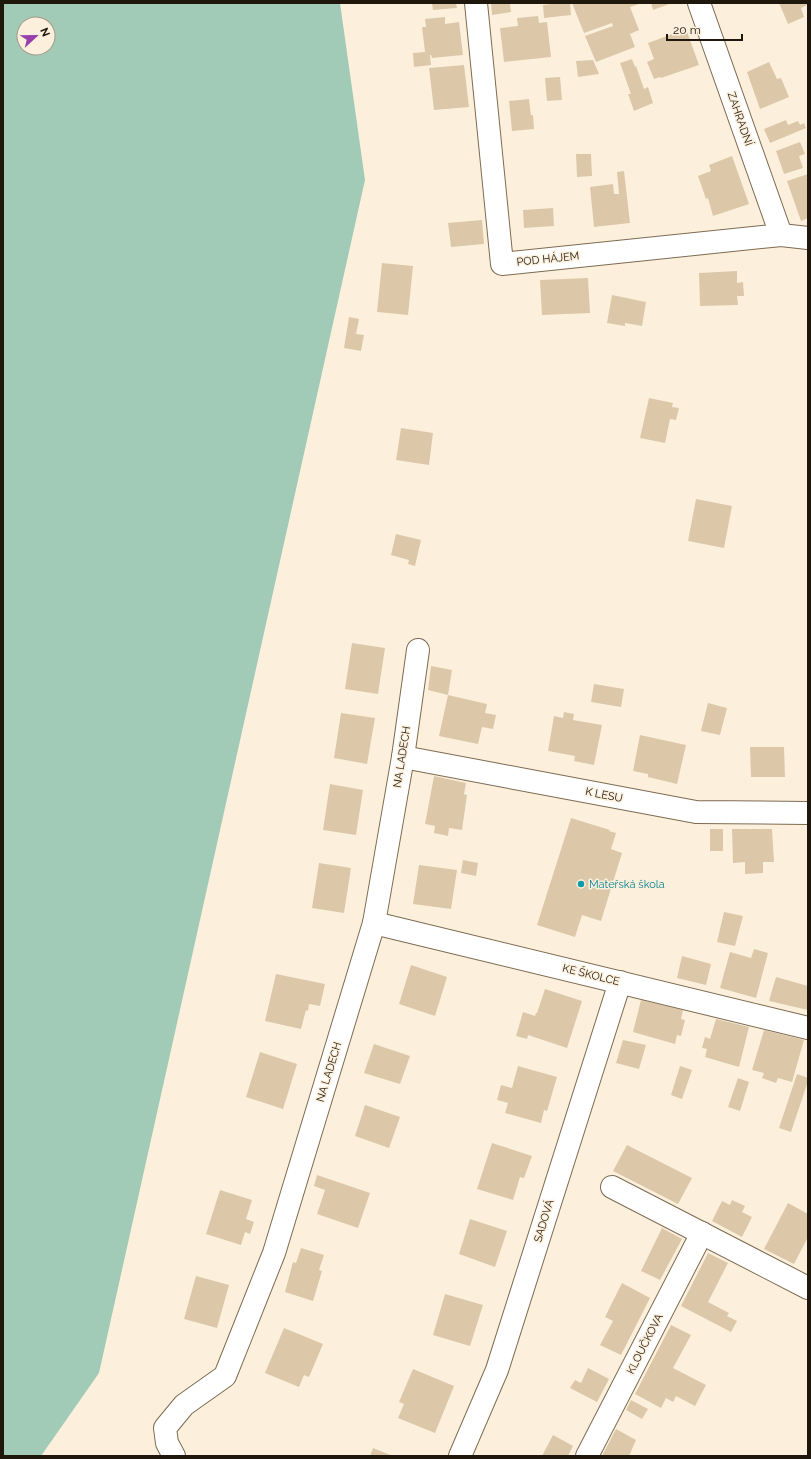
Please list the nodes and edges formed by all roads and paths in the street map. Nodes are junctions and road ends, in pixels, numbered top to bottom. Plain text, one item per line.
1 (476, 3) edge
2 (699, 3) edge
3 (781, 235) junction
4 (808, 238) edge
5 (418, 650) dead end
6 (402, 757) junction
7 (808, 813) edge
8 (374, 923) junction
9 (620, 982) junction
10 (808, 1028) edge
11 (612, 1187) dead end
12 (702, 1233) junction
13 (808, 1288) edge
14 (174, 1456) edge
15 (460, 1456) edge
16 (588, 1456) edge

1 - 3 street, POD HÁJEM
2 - 3 street, ZAHRADNÍ
3 - 4 street, POD HÁJEM
5 - 6 street, NA LADECH
6 - 7 street, K LESU
6 - 8 street, NA LADECH
8 - 9 street, KE ŠKOLCE
8 - 14 street, NA LADECH
9 - 10 street, KE ŠKOLCE
9 - 15 street, SADOVÁ
11 - 12 street
12 - 13 street
12 - 16 street, KLOUČKOVA

